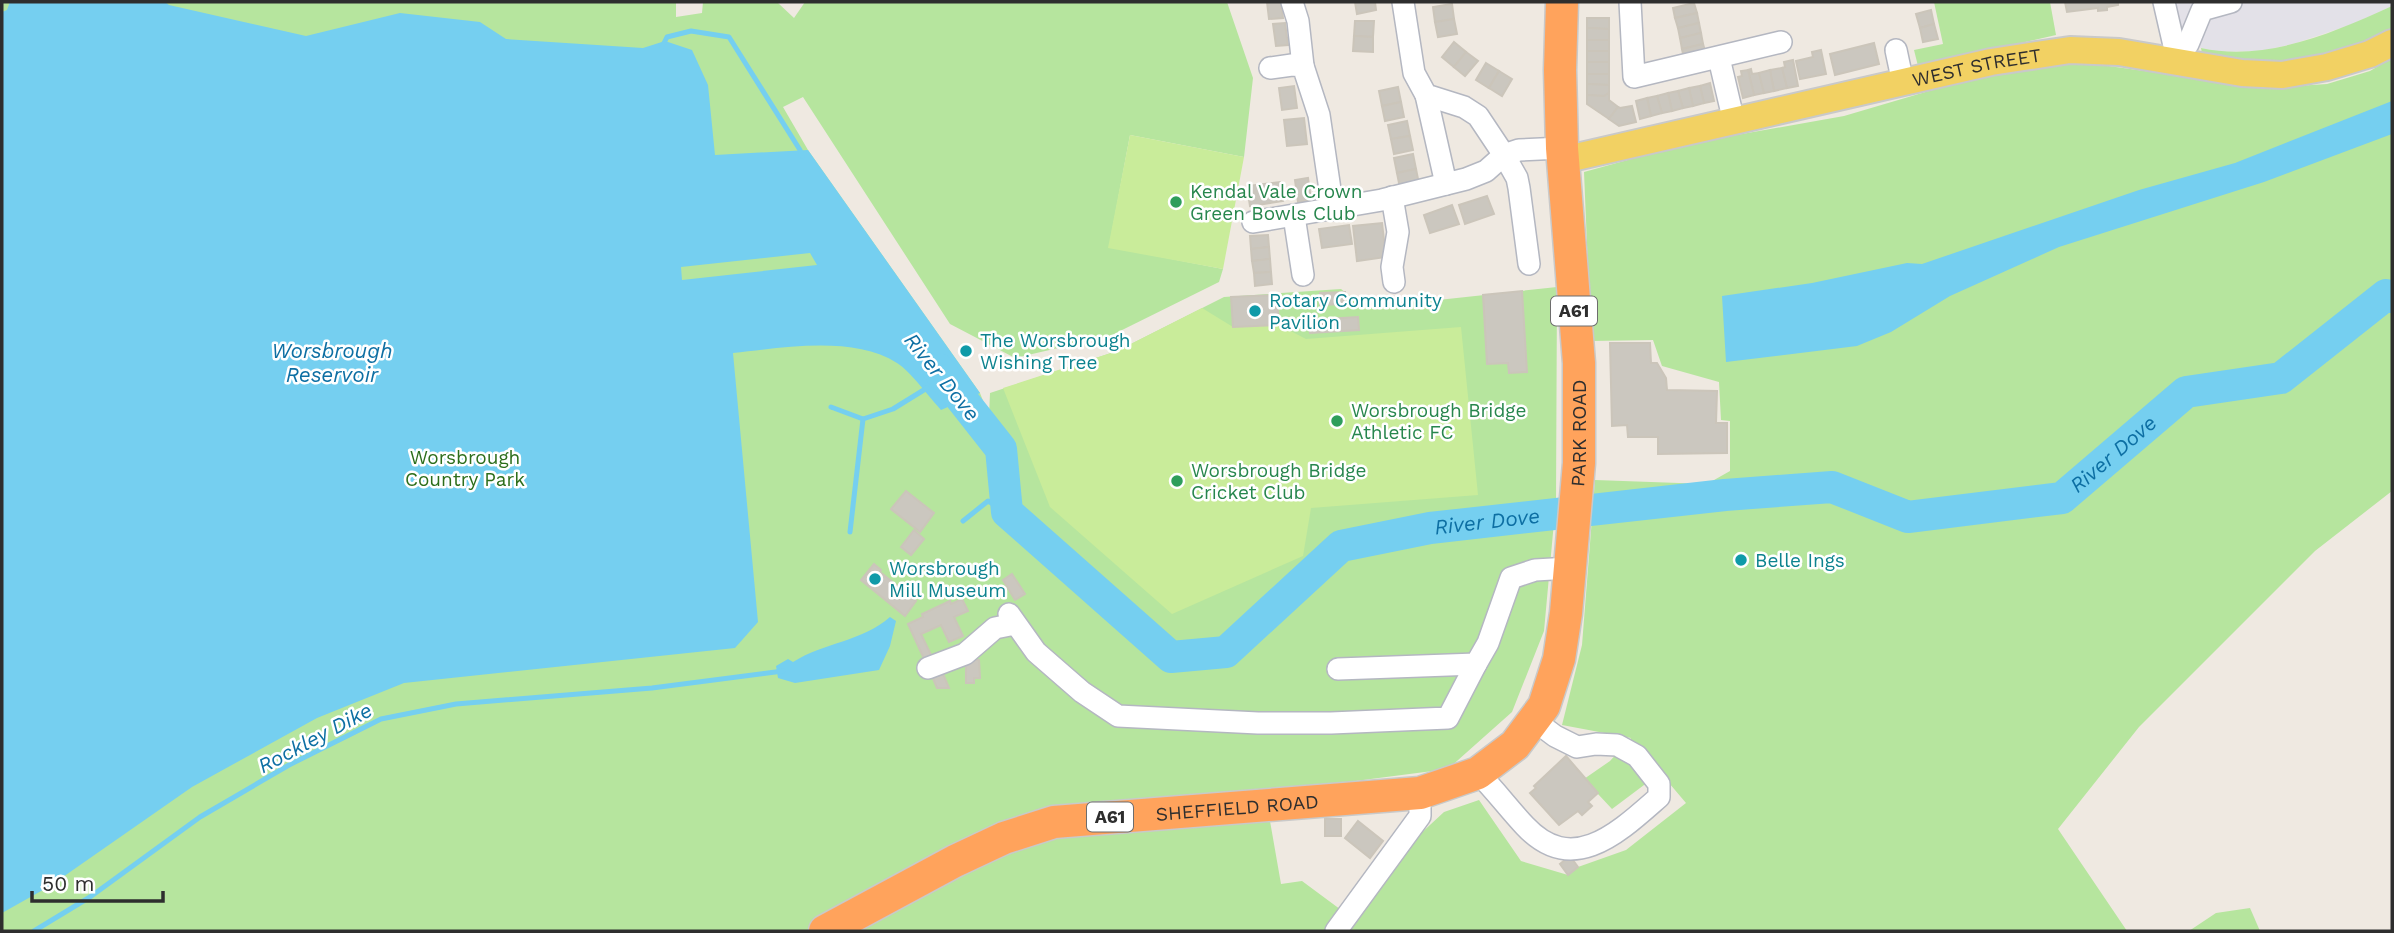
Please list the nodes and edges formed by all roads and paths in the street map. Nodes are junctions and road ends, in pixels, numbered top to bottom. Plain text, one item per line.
1 (1292, 2) edge
2 (1403, 2) edge
3 (1562, 2) edge
4 (1630, 2) edge
5 (2164, 2) edge
6 (2231, 2) edge
7 (1781, 43) dead end
8 (2392, 43) edge
9 (1896, 50) dead end
10 (1718, 58) junction
11 (2178, 60) junction
12 (1303, 66) junction
13 (1270, 68) dead end
14 (1903, 83) junction
15 (1426, 95) junction
16 (1734, 122) junction
17 (1563, 154) junction
18 (1504, 155) junction
19 (1446, 184) junction
20 (1387, 199) junction
21 (1333, 210) junction
22 (1294, 216) junction
23 (1253, 222) dead end
24 (1529, 264) dead end
25 (1303, 275) dead end
26 (1394, 282) dead end
27 (1570, 568) junction
28 (1476, 664) junction
29 (928, 668) dead end
30 (1338, 669) dead end
31 (1535, 720) junction
32 (1478, 773) junction
33 (1420, 793) junction
34 (825, 931) edge
35 (1336, 931) edge

1 - 12 street
2 - 15 street
3 - 17 highway, PARK ROAD / A61
4 - 10 street
5 - 11 street
6 - 11 street
7 - 10 street
8 - 11 main road, WEST STREET
9 - 14 street
10 - 16 street
11 - 14 main road, WEST STREET
12 - 13 street
12 - 21 street
14 - 16 main road, WEST STREET
15 - 18 street
15 - 19 street
16 - 17 main road, WEST STREET
17 - 18 street
17 - 27 highway, PARK ROAD / A61
18 - 19 street
18 - 24 street
19 - 20 street
20 - 21 street
20 - 26 street
21 - 22 street
22 - 23 street
22 - 25 street
27 - 28 street
27 - 31 highway, PARK ROAD / A61
28 - 29 street
28 - 30 street
31 - 32 highway, PARK ROAD / A61
31 - 32 street
32 - 33 highway, PARK ROAD / A61
33 - 34 highway, SHEFFIELD ROAD / A61
33 - 35 street

